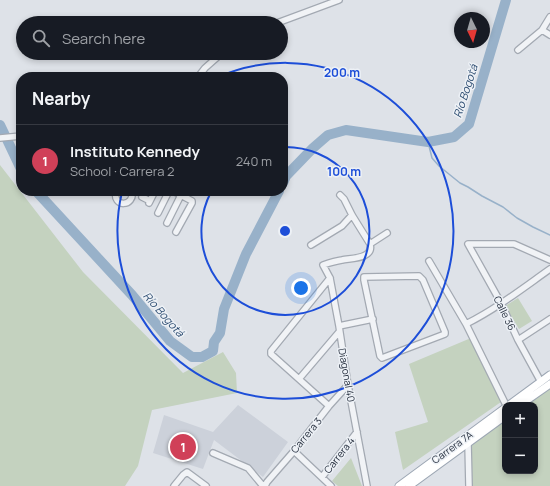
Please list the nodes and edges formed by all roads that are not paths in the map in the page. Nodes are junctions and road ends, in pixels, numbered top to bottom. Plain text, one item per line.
1 (339, 0) edge
2 (550, 17) edge
3 (288, 19) edge
4 (542, 30) junction
5 (550, 35) edge
6 (518, 50) dead end
7 (214, 60) edge
8 (202, 72) edge
9 (16, 136) edge
10 (0, 138) edge
11 (340, 195) dead end
12 (115, 196) edge
13 (132, 196) edge
14 (152, 196) edge
15 (167, 196) edge
16 (180, 196) edge
17 (183, 196) edge
18 (142, 197) dead end
19 (158, 213) dead end
20 (352, 215) junction
21 (167, 223) dead end
22 (176, 232) dead end
23 (387, 233) dead end
24 (370, 244) junction
25 (311, 245) dead end
26 (550, 260) edge
27 (429, 261) dead end
28 (550, 269) edge
29 (330, 278) junction
30 (501, 303) junction
31 (373, 319) junction
32 (550, 319) edge
33 (466, 324) junction
34 (339, 329) junction
35 (518, 340) junction
36 (550, 375) edge
37 (299, 379) junction
38 (541, 382) junction
39 (550, 384) edge
40 (348, 385) junction
41 (503, 402) edge
42 (513, 402) edge
43 (524, 402) edge
44 (329, 406) junction
45 (502, 408) edge
46 (502, 418) edge
47 (357, 432) junction
48 (468, 443) junction
49 (294, 451) junction
50 (213, 453) dead end
51 (322, 477) junction
52 (174, 486) edge
53 (206, 486) edge
54 (264, 486) edge
55 (331, 486) edge
56 (368, 486) edge
57 (399, 486) edge
58 (409, 486) edge
59 (469, 486) edge

1 - 3 street
2 - 4 street
4 - 5 street
4 - 6 street
7 - 8 street
9 - 10 street
11 - 20 street
12 - 13 street
14 - 18 street
15 - 19 street
16 - 21 street
17 - 22 street
20 - 24 street
20 - 25 street
23 - 24 street
24 - 29 street, Diagonal 40
26 - 30 street, Calle 36
27 - 33 street
28 - 30 street
29 - 34 street, Diagonal 40
29 - 37 street
30 - 33 street
30 - 35 street, Calle 36
31 - 31 street
31 - 34 street
32 - 35 street
33 - 41 street
34 - 37 street
34 - 40 street, Diagonal 40
35 - 38 street, Calle 36
36 - 38 main road
37 - 44 street
38 - 42 main road
39 - 43 main road
40 - 44 street, Carrera 3
40 - 47 street, Diagonal 40
44 - 49 street, Carrera 3
45 - 57 main road, Carrera 7A
46 - 48 main road, Carrera 7A
47 - 51 street, Carrera 4
47 - 56 street, Diagonal 40
48 - 58 main road, Carrera 7A
48 - 59 street
49 - 51 street
49 - 54 street, Carrera 3
50 - 54 street
51 - 55 street
52 - 53 street

